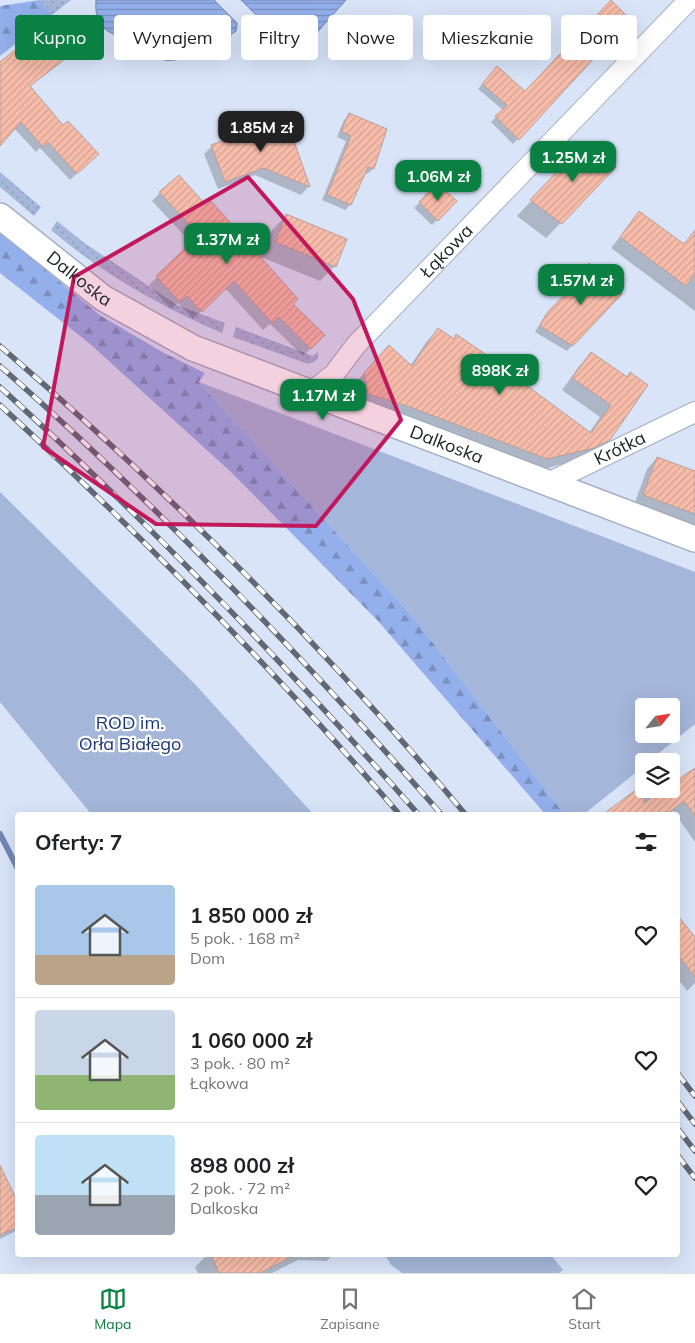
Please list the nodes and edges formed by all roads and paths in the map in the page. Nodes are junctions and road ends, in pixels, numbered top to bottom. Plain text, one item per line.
1 (689, 0) edge
2 (0, 216) edge
3 (309, 394) junction
4 (695, 412) edge
5 (546, 484) junction
6 (695, 539) edge

1 - 3 street, Łąkowa
2 - 3 street, Dalkoska
3 - 5 street, Dalkoska
4 - 5 street, Krótka
5 - 6 street, Dalkoska

